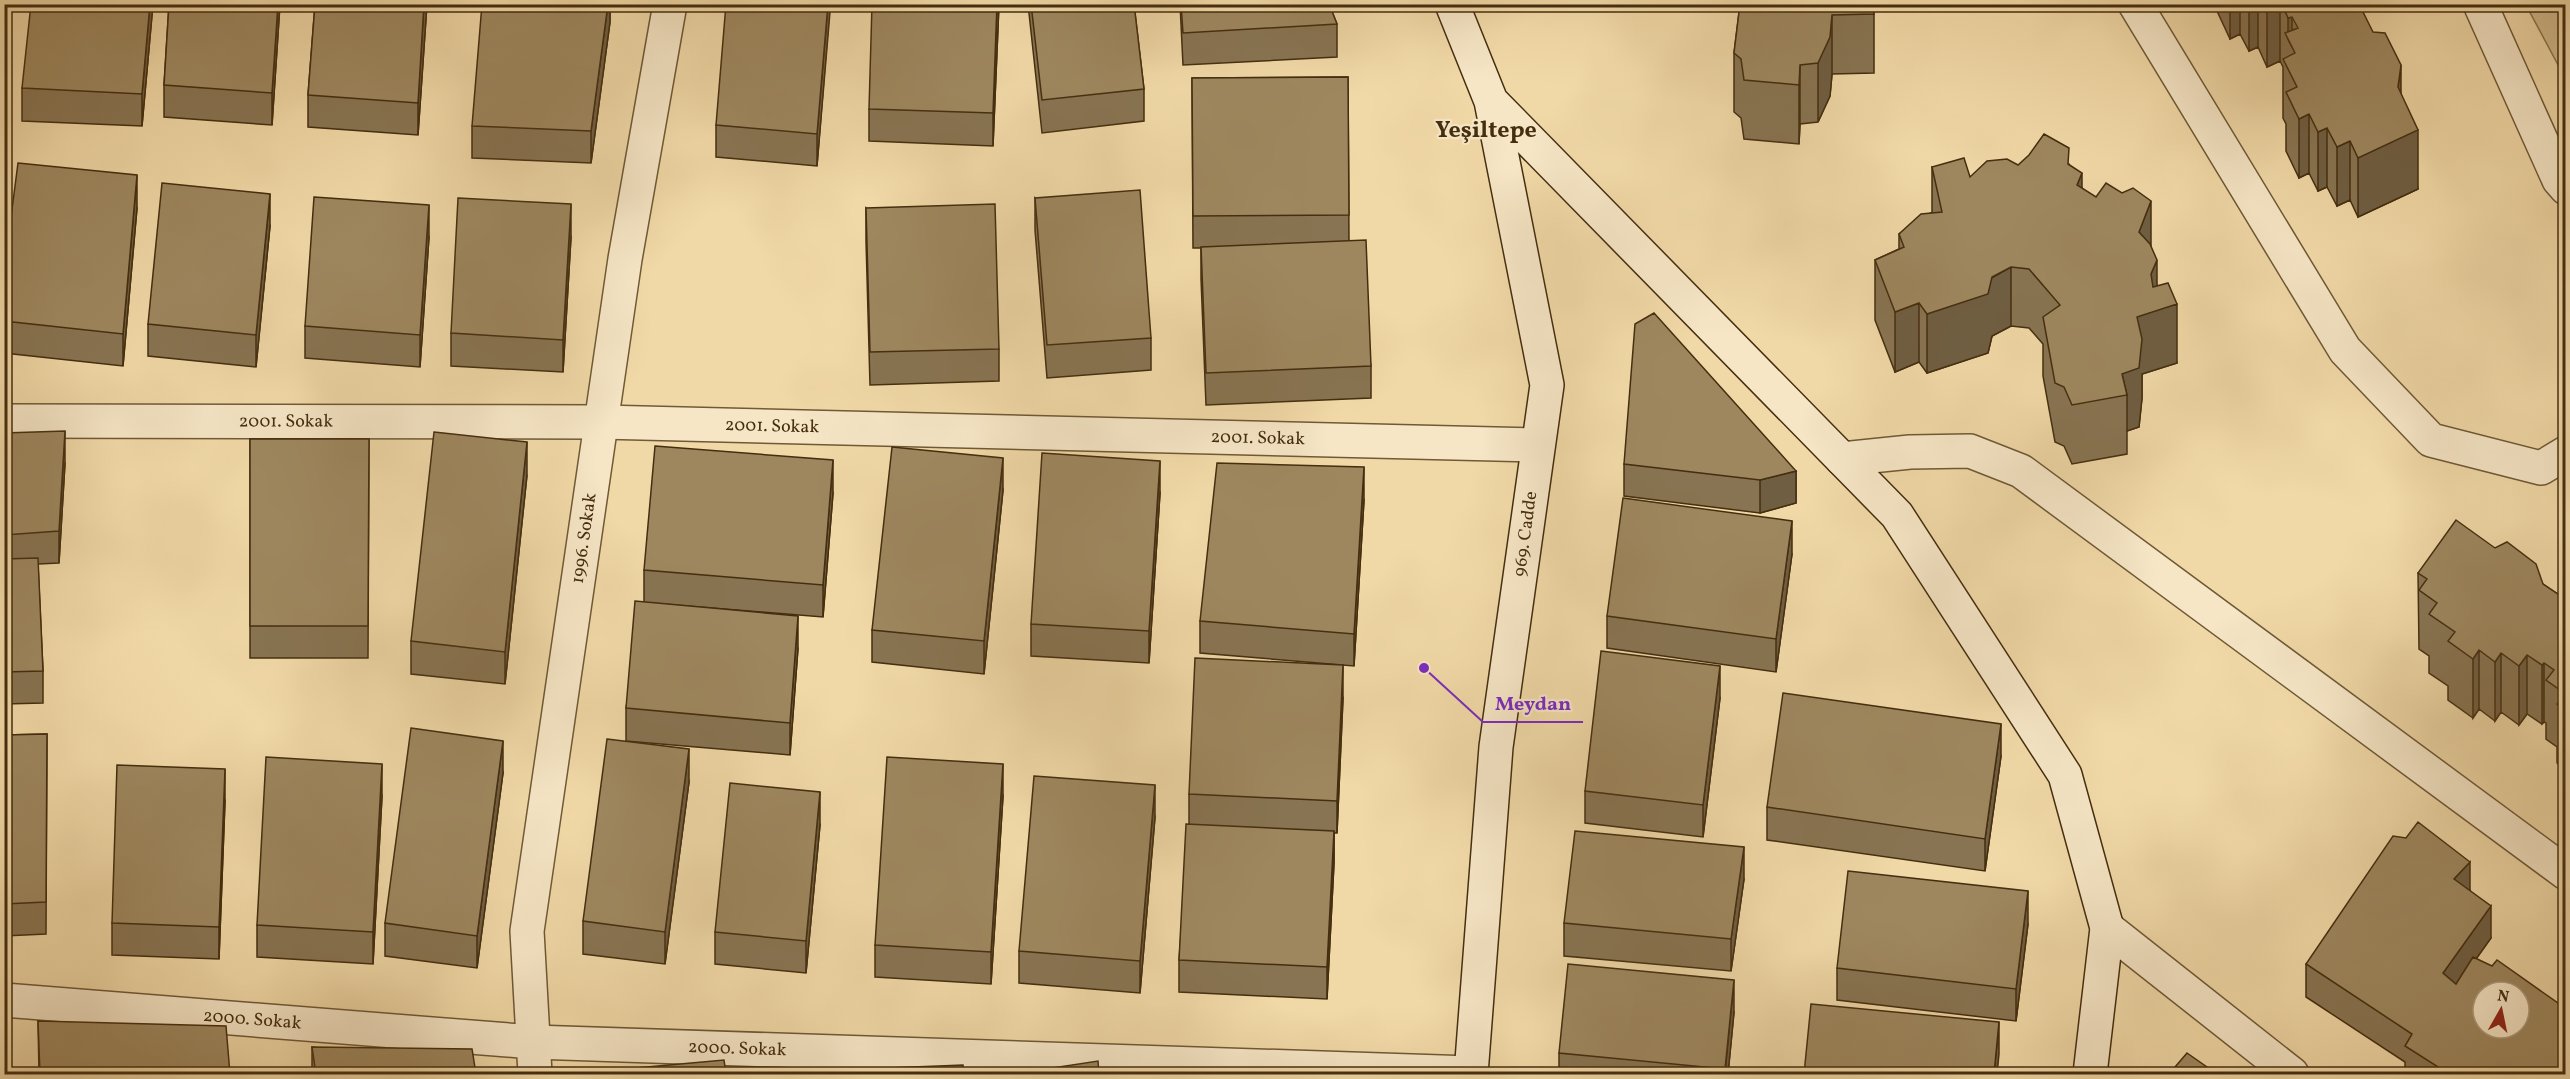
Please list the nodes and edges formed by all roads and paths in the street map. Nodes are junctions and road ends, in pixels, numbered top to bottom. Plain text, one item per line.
1 (670, 4) edge
2 (1452, 4) edge
3 (2135, 4) edge
4 (2480, 4) edge
5 (1491, 101) junction
6 (2565, 189) edge
7 (4, 421) edge
8 (601, 422) junction
9 (1538, 446) junction
10 (2565, 453) edge
11 (1842, 459) junction
12 (2565, 873) edge
13 (2107, 928) junction
14 (4, 1000) edge
15 (533, 1042) junction
16 (785, 1062) edge
17 (535, 1074) edge
18 (1471, 1074) edge
19 (2090, 1074) edge
20 (2292, 1074) edge

1 - 8 street, 1996. Sokak
2 - 5 street, 969. Cadde
3 - 10 street
4 - 6 street
5 - 9 street, 969. Cadde
5 - 11 street
7 - 8 street, 2001. Sokak
8 - 9 street, 2001. Sokak
8 - 15 street, 1996. Sokak
9 - 18 street, 969. Cadde
11 - 12 street
11 - 13 street
13 - 19 street
13 - 20 street
14 - 15 street, 2000. Sokak
15 - 16 street, 2000. Sokak
15 - 17 street, 1996. Sokak
16 - 18 street, 2000. Sokak

